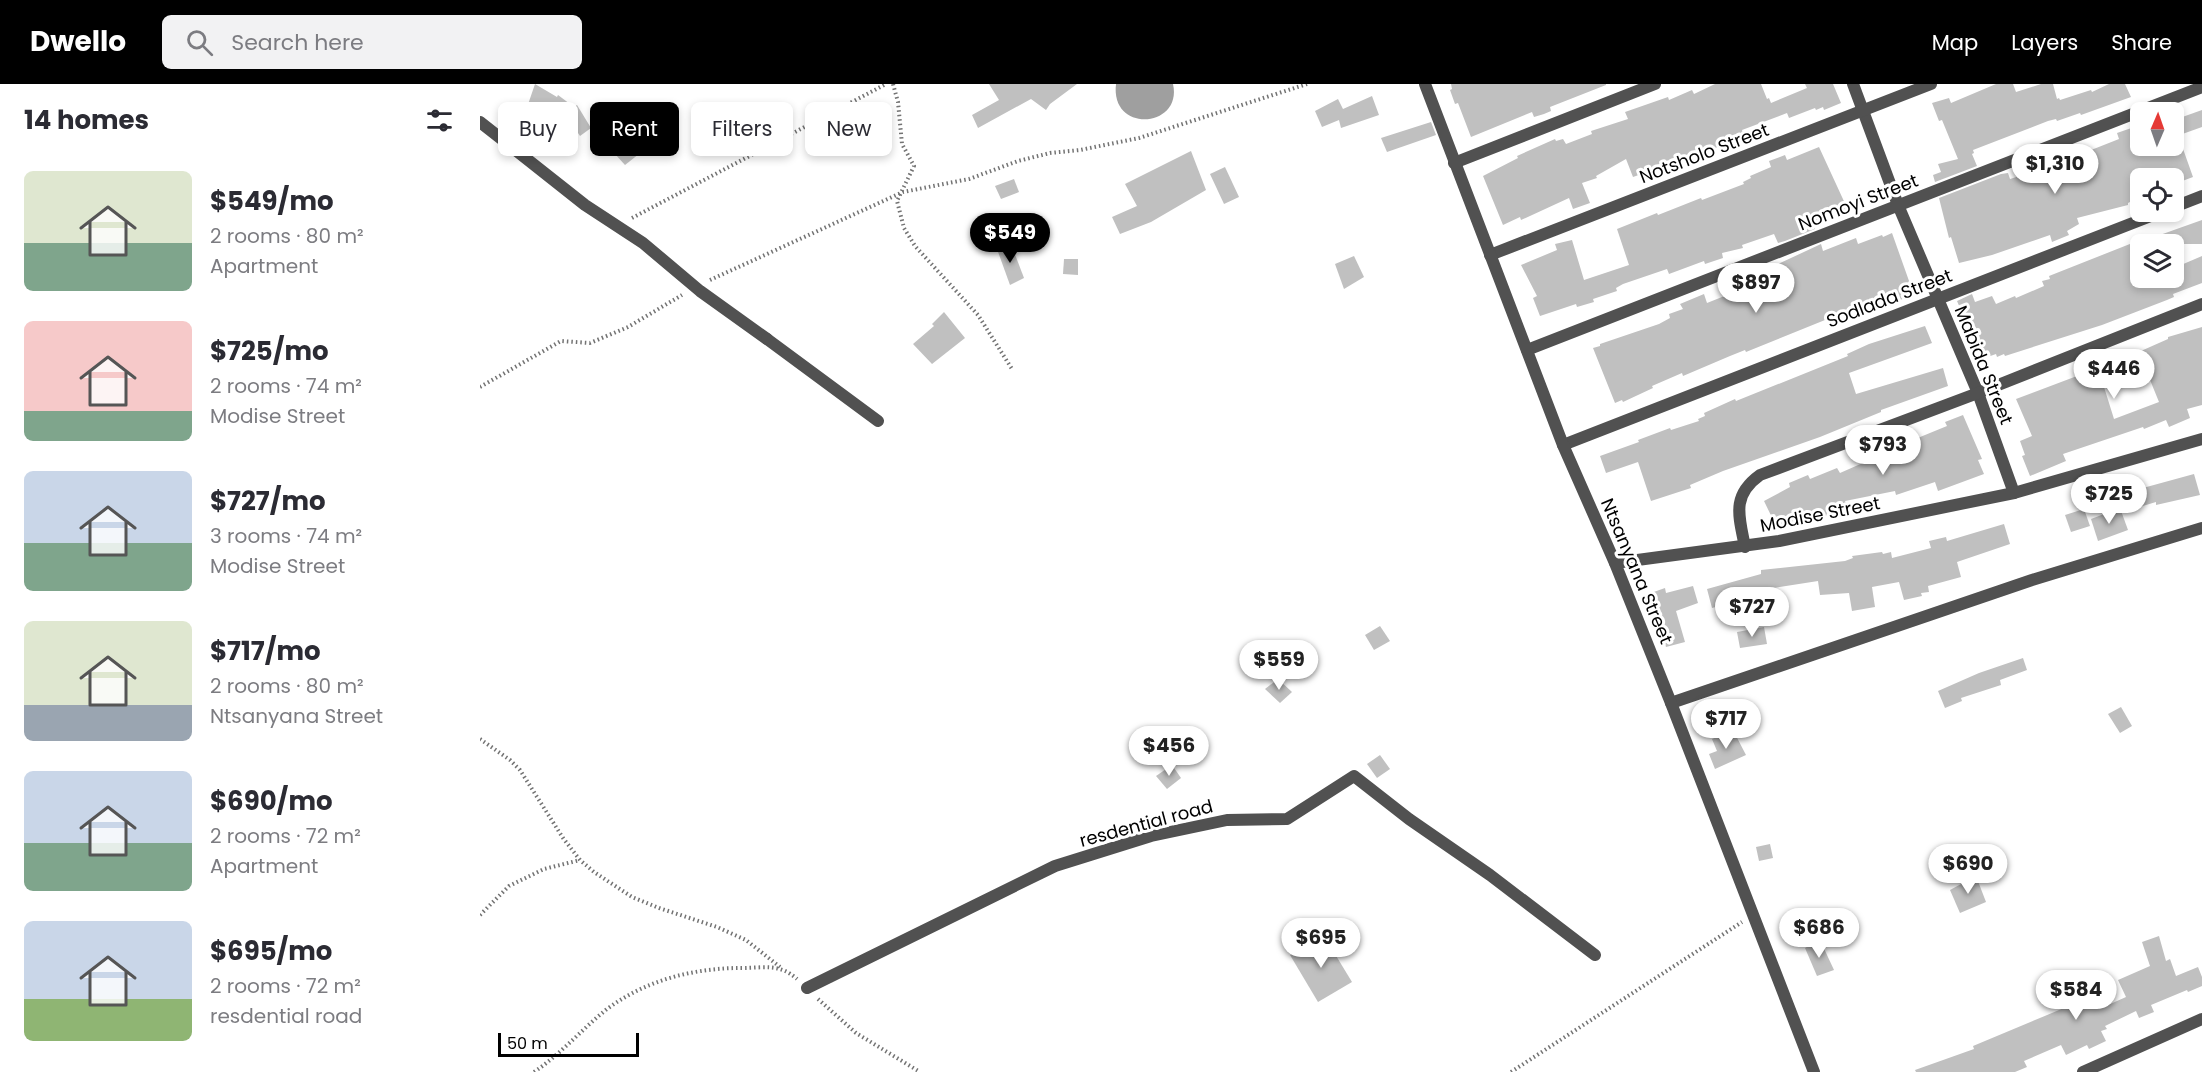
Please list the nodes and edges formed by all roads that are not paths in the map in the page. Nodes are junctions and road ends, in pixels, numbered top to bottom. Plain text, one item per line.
1 (1425, 84) edge
2 (1655, 84) edge
3 (1853, 84) edge
4 (1931, 84) edge
5 (2202, 87) edge
6 (1862, 111) junction
7 (480, 122) edge
8 (1454, 163) junction
9 (2202, 196) edge
10 (2184, 203) edge
11 (1899, 205) junction
12 (2135, 222) edge
13 (1491, 255) junction
14 (1938, 297) junction
15 (2202, 304) edge
16 (1527, 350) junction
17 (1978, 393) junction
18 (878, 421) dead end
19 (2202, 439) edge
20 (1563, 445) junction
21 (2014, 493) junction
22 (2202, 528) edge
23 (1745, 546) junction
24 (1615, 563) junction
25 (1671, 703) junction
26 (1595, 956) dead end
27 (807, 988) road end
28 (2202, 1019) edge
29 (1814, 1072) edge
30 (2083, 1072) edge

1 - 8 street, Ntsanyana Street
2 - 8 street
3 - 6 street, Mabida Street
4 - 6 street, Notsholo Street
5 - 11 street, Nomoyi Street
6 - 11 street, Mabida Street
6 - 13 street, Notsholo Street
7 - 18 street
8 - 13 street, Ntsanyana Street
9 - 10 street
11 - 14 street, Mabida Street
11 - 16 street, Nomoyi Street
12 - 14 street, Sodlada Street
13 - 16 street, Ntsanyana Street
14 - 17 street, Mabida Street
14 - 20 street, Sodlada Street
15 - 17 street
16 - 20 street, Ntsanyana Street
17 - 21 street, Mabida Street
17 - 23 street
19 - 21 street, Modise Street
20 - 24 street, Ntsanyana Street
21 - 23 street, Modise Street
22 - 25 street
23 - 24 street, Modise Street
24 - 25 street, Ntsanyana Street
25 - 29 street, Ntsanyana Street
26 - 27 street, resdential road
28 - 30 street

